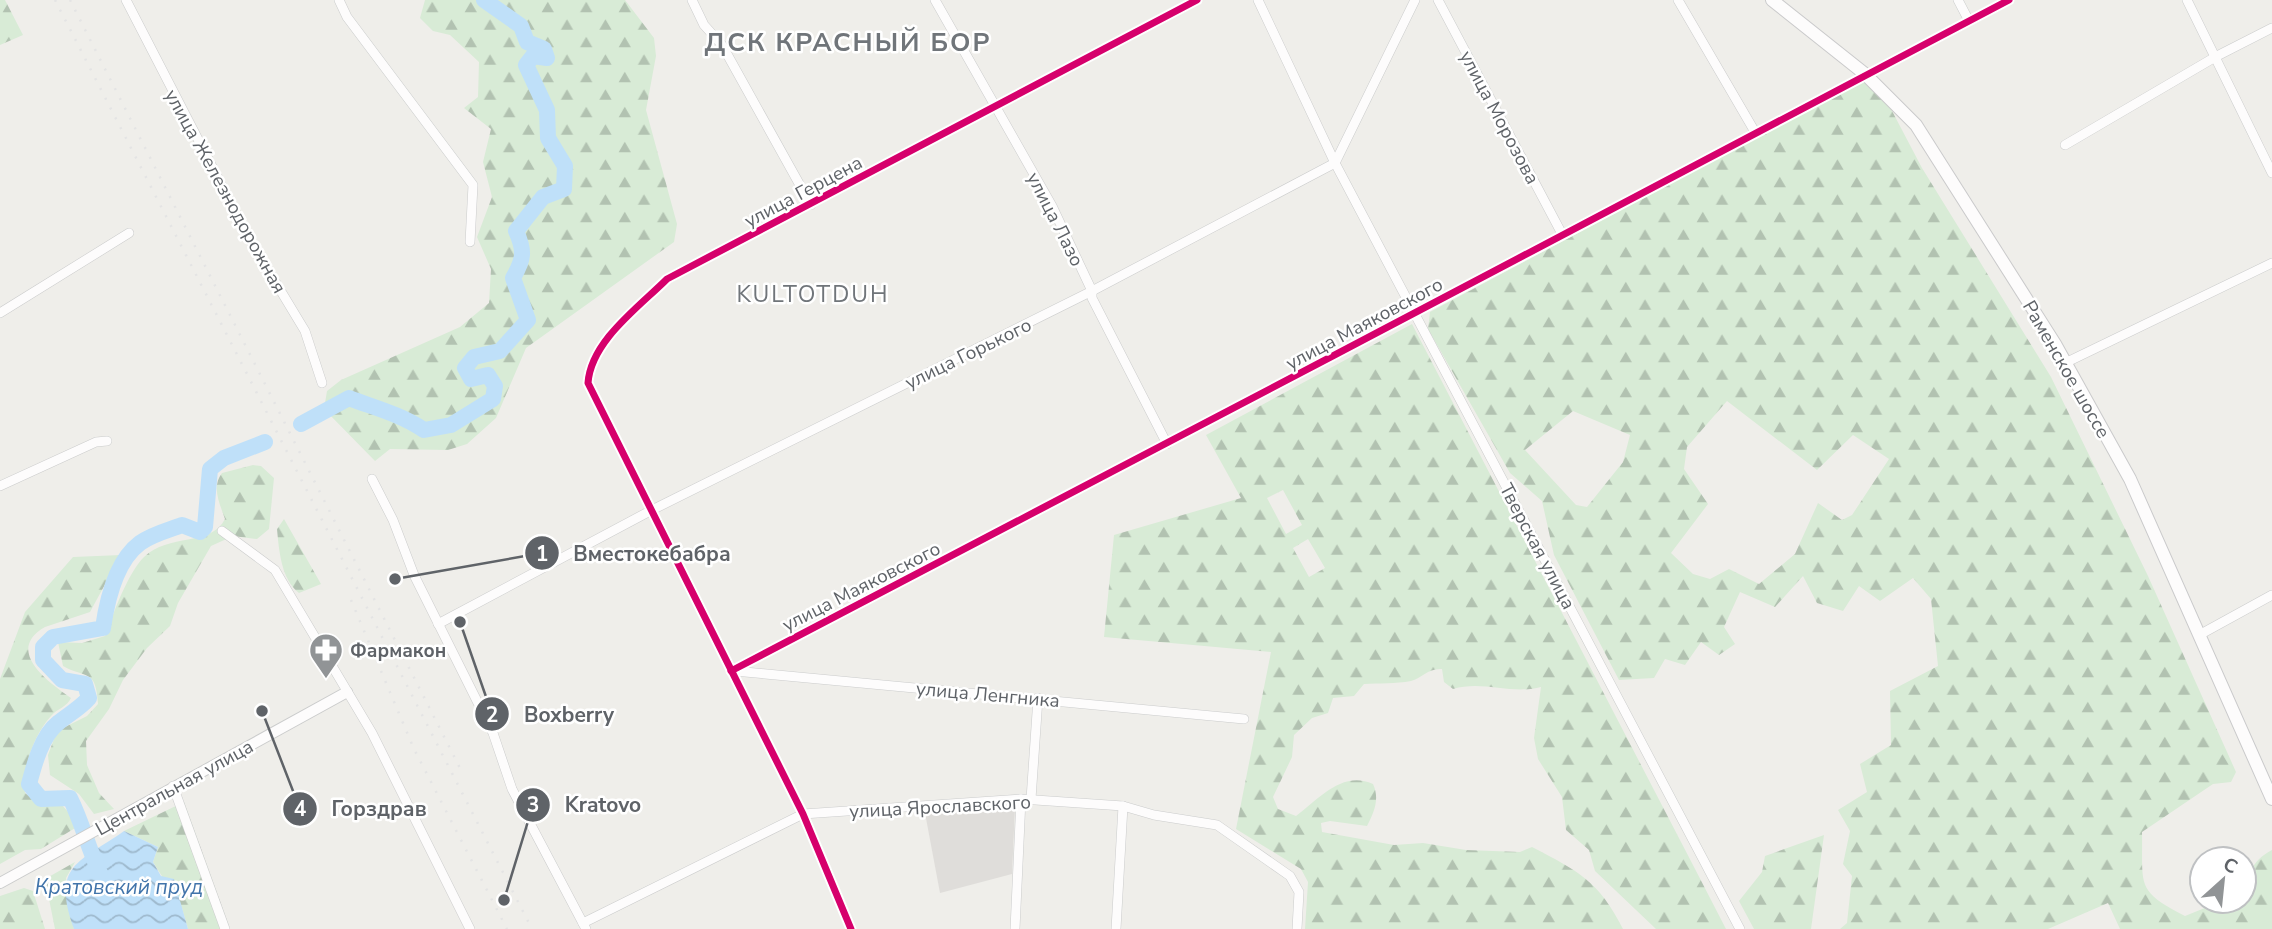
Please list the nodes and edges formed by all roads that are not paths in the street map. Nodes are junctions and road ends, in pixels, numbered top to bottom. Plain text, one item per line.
1 (127, 0) edge
2 (339, 0) edge
3 (692, 0) edge
4 (935, 0) edge
5 (1197, 0) edge
6 (1258, 0) edge
7 (1415, 0) edge
8 (1438, 0) edge
9 (1678, 0) edge
10 (1772, 0) edge
11 (1958, 0) edge
12 (2009, 0) edge
13 (2187, 0) edge
14 (1969, 21) junction
15 (2272, 28) edge
16 (2217, 56) junction
17 (1866, 74) junction
18 (996, 108) junction
19 (1755, 132) junction
20 (2065, 145) dead end
21 (1335, 163) junction
22 (2272, 173) edge
23 (811, 205) junction
24 (129, 233) dead end
25 (1562, 234) junction
26 (470, 242) dead end
27 (2272, 263) edge
28 (1092, 291) junction
29 (0, 313) edge
30 (1416, 314) junction
31 (2066, 363) junction
32 (322, 383) dead end
33 (107, 441) dead end
34 (1167, 444) junction
35 (372, 479) dead end
36 (0, 486) edge
37 (650, 511) junction
38 (222, 531) dead end
39 (2272, 595) edge
40 (438, 624) junction
41 (2201, 634) junction
42 (731, 671) junction
43 (347, 692) junction
44 (1038, 698) junction
45 (1244, 719) dead end
46 (173, 786) junction
47 (1026, 799) junction
48 (2272, 799) edge
49 (1123, 806) junction
50 (803, 814) junction
51 (0, 883) edge
52 (585, 926) edge
53 (226, 929) edge
54 (470, 929) edge
55 (851, 929) edge
56 (1015, 929) edge
57 (1116, 929) edge
58 (1297, 929) edge
59 (1740, 929) edge

1 - 32 street, улица Железнодорожная
2 - 26 street
3 - 23 street
4 - 18 street, улица Лазо
5 - 18 street, улица Герцена
6 - 21 street, Тверская улица
7 - 21 street
8 - 25 street, улица Морозова
9 - 19 street
10 - 17 main road, Раменское шоссе
11 - 14 street
12 - 14 street, улица Маяковского
13 - 16 street
14 - 17 street, улица Маяковского
15 - 16 street
16 - 20 street
16 - 22 street
17 - 19 street, улица Маяковского
17 - 31 main road, Раменское шоссе
18 - 23 street, улица Герцена
18 - 28 street, улица Лазо
19 - 25 street, улица Маяковского
21 - 28 street, улица Горького
21 - 30 street, Тверская улица
23 - 37 street, улица Герцена
24 - 29 street
25 - 30 street, улица Маяковского
27 - 31 street
28 - 34 street, улица Лазо
28 - 37 street, улица Горького
30 - 34 street, улица Маяковского
30 - 59 street, Тверская улица
31 - 41 main road, Раменское шоссе
33 - 36 street
34 - 42 street, улица Маяковского
35 - 40 street
37 - 40 street, улица Горького
37 - 42 street, улица Герцена
38 - 43 street
39 - 41 street
40 - 52 street
41 - 48 main road, Раменское шоссе
42 - 44 street, улица Ленгника
42 - 50 street, улица Герцена
43 - 46 street, Центральная улица
43 - 54 street
44 - 45 street, улица Ленгника
44 - 47 street
46 - 51 street, Центральная улица
46 - 53 street
47 - 49 street, улица Ярославского
47 - 50 street, улица Ярославского
47 - 56 street
49 - 57 street
49 - 58 street, улица Ярославского
50 - 52 street, улица Ярославского
50 - 55 street, улица Герцена

